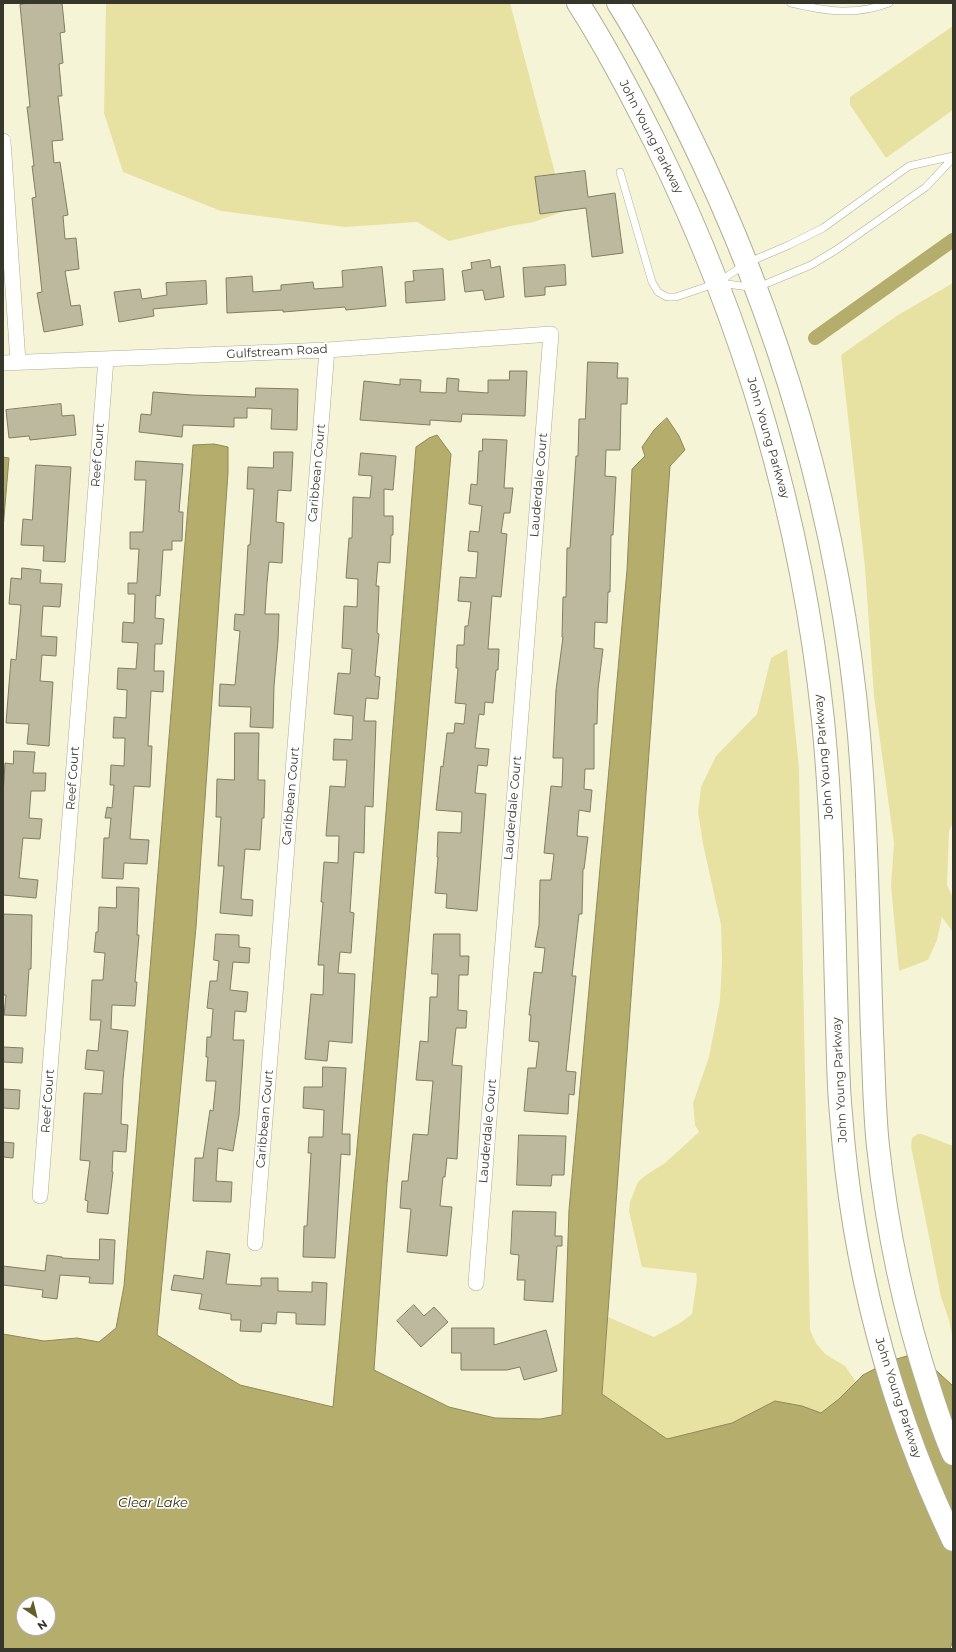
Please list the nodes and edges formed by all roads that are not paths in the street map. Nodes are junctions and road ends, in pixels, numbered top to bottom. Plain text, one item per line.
1 (578, 3) edge
2 (618, 3) edge
3 (791, 3) edge
4 (888, 3) edge
5 (3, 141) edge
6 (953, 157) edge
7 (620, 172) dead end
8 (747, 263) junction
9 (717, 283) junction
10 (756, 288) junction
11 (551, 334) joint
12 (327, 350) junction
13 (106, 360) junction
14 (10, 362) edge
15 (40, 1196) dead end
16 (255, 1243) dead end
17 (476, 1283) dead end
18 (953, 1454) edge
19 (953, 1540) edge

1 - 9 main road, John Young Parkway
2 - 8 main road
3 - 4 lane
5 - 14 street
6 - 8 lane
6 - 10 lane
7 - 9 lane
8 - 9 lane
8 - 10 main road
9 - 10 lane
9 - 19 main road, John Young Parkway
10 - 18 main road
11 - 12 street, Gulfstream Road
11 - 17 street, Lauderdale Court
12 - 13 street, Gulfstream Road
12 - 16 street, Caribbean Court
13 - 14 street, Gulfstream Road
13 - 15 street, Reef Court

